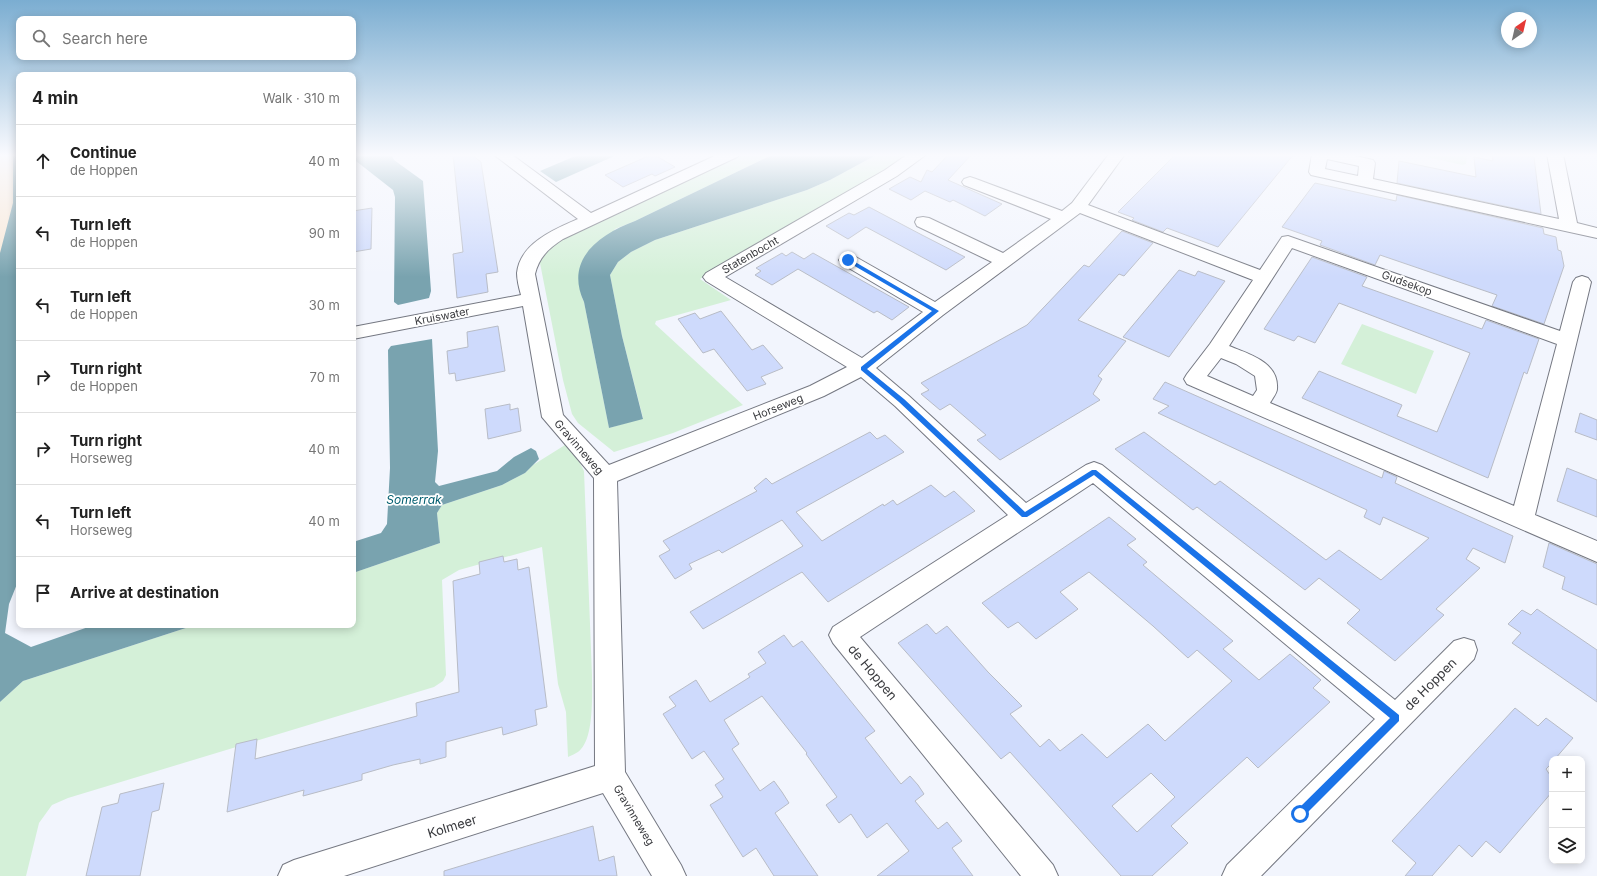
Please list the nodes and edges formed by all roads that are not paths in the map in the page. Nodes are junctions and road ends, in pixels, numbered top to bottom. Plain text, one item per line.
1 (556, 195) edge
2 (644, 195) edge
3 (853, 195) edge
4 (1013, 195) edge
5 (1084, 195) edge
6 (1425, 195) edge
7 (1563, 195) edge
8 (1071, 212) junction
9 (590, 220) junction
10 (923, 222) dead end
11 (1569, 226) junction
12 (1597, 233) edge
13 (848, 260) dead end
14 (1005, 261) junction
15 (1263, 277) junction
16 (1582, 282) dead end
17 (530, 299) junction
18 (936, 311) junction
19 (356, 332) edge
20 (1566, 340) junction
21 (1217, 349) junction
22 (863, 368) junction
23 (1258, 406) junction
24 (605, 476) junction
25 (1024, 516) junction
26 (1522, 520) junction
27 (1597, 552) edge
28 (1464, 650) dead end
29 (1396, 718) junction
30 (610, 776) junction
31 (294, 876) edge
32 (670, 876) edge
33 (1042, 876) edge
34 (1238, 876) edge

1 - 9 street
2 - 9 street, Gravinneweg
3 - 22 street, Statenbocht
4 - 8 street
5 - 8 street, Horseweg
6 - 11 street
7 - 11 street
8 - 14 street, Horseweg
8 - 15 street
9 - 17 street, Gravinneweg
10 - 14 street
11 - 12 street
13 - 18 street
14 - 18 street, Horseweg
15 - 20 street, Gudsekop
15 - 21 street, Gudsekop
16 - 20 street
17 - 19 street, Kruiswater
17 - 24 street, Gravinneweg
18 - 22 street, Horseweg
20 - 26 street
21 - 23 street
21 - 23 street, Gudsekop
22 - 24 street, Horseweg
22 - 25 street
23 - 26 street, Gudsekop
24 - 30 street, Gravinneweg
25 - 29 street, de Hoppen
25 - 33 street, de Hoppen
26 - 27 street, Gudsekop
28 - 29 street, de Hoppen
29 - 34 street, de Hoppen
30 - 31 street, Kolmeer
30 - 32 street, Gravinneweg

